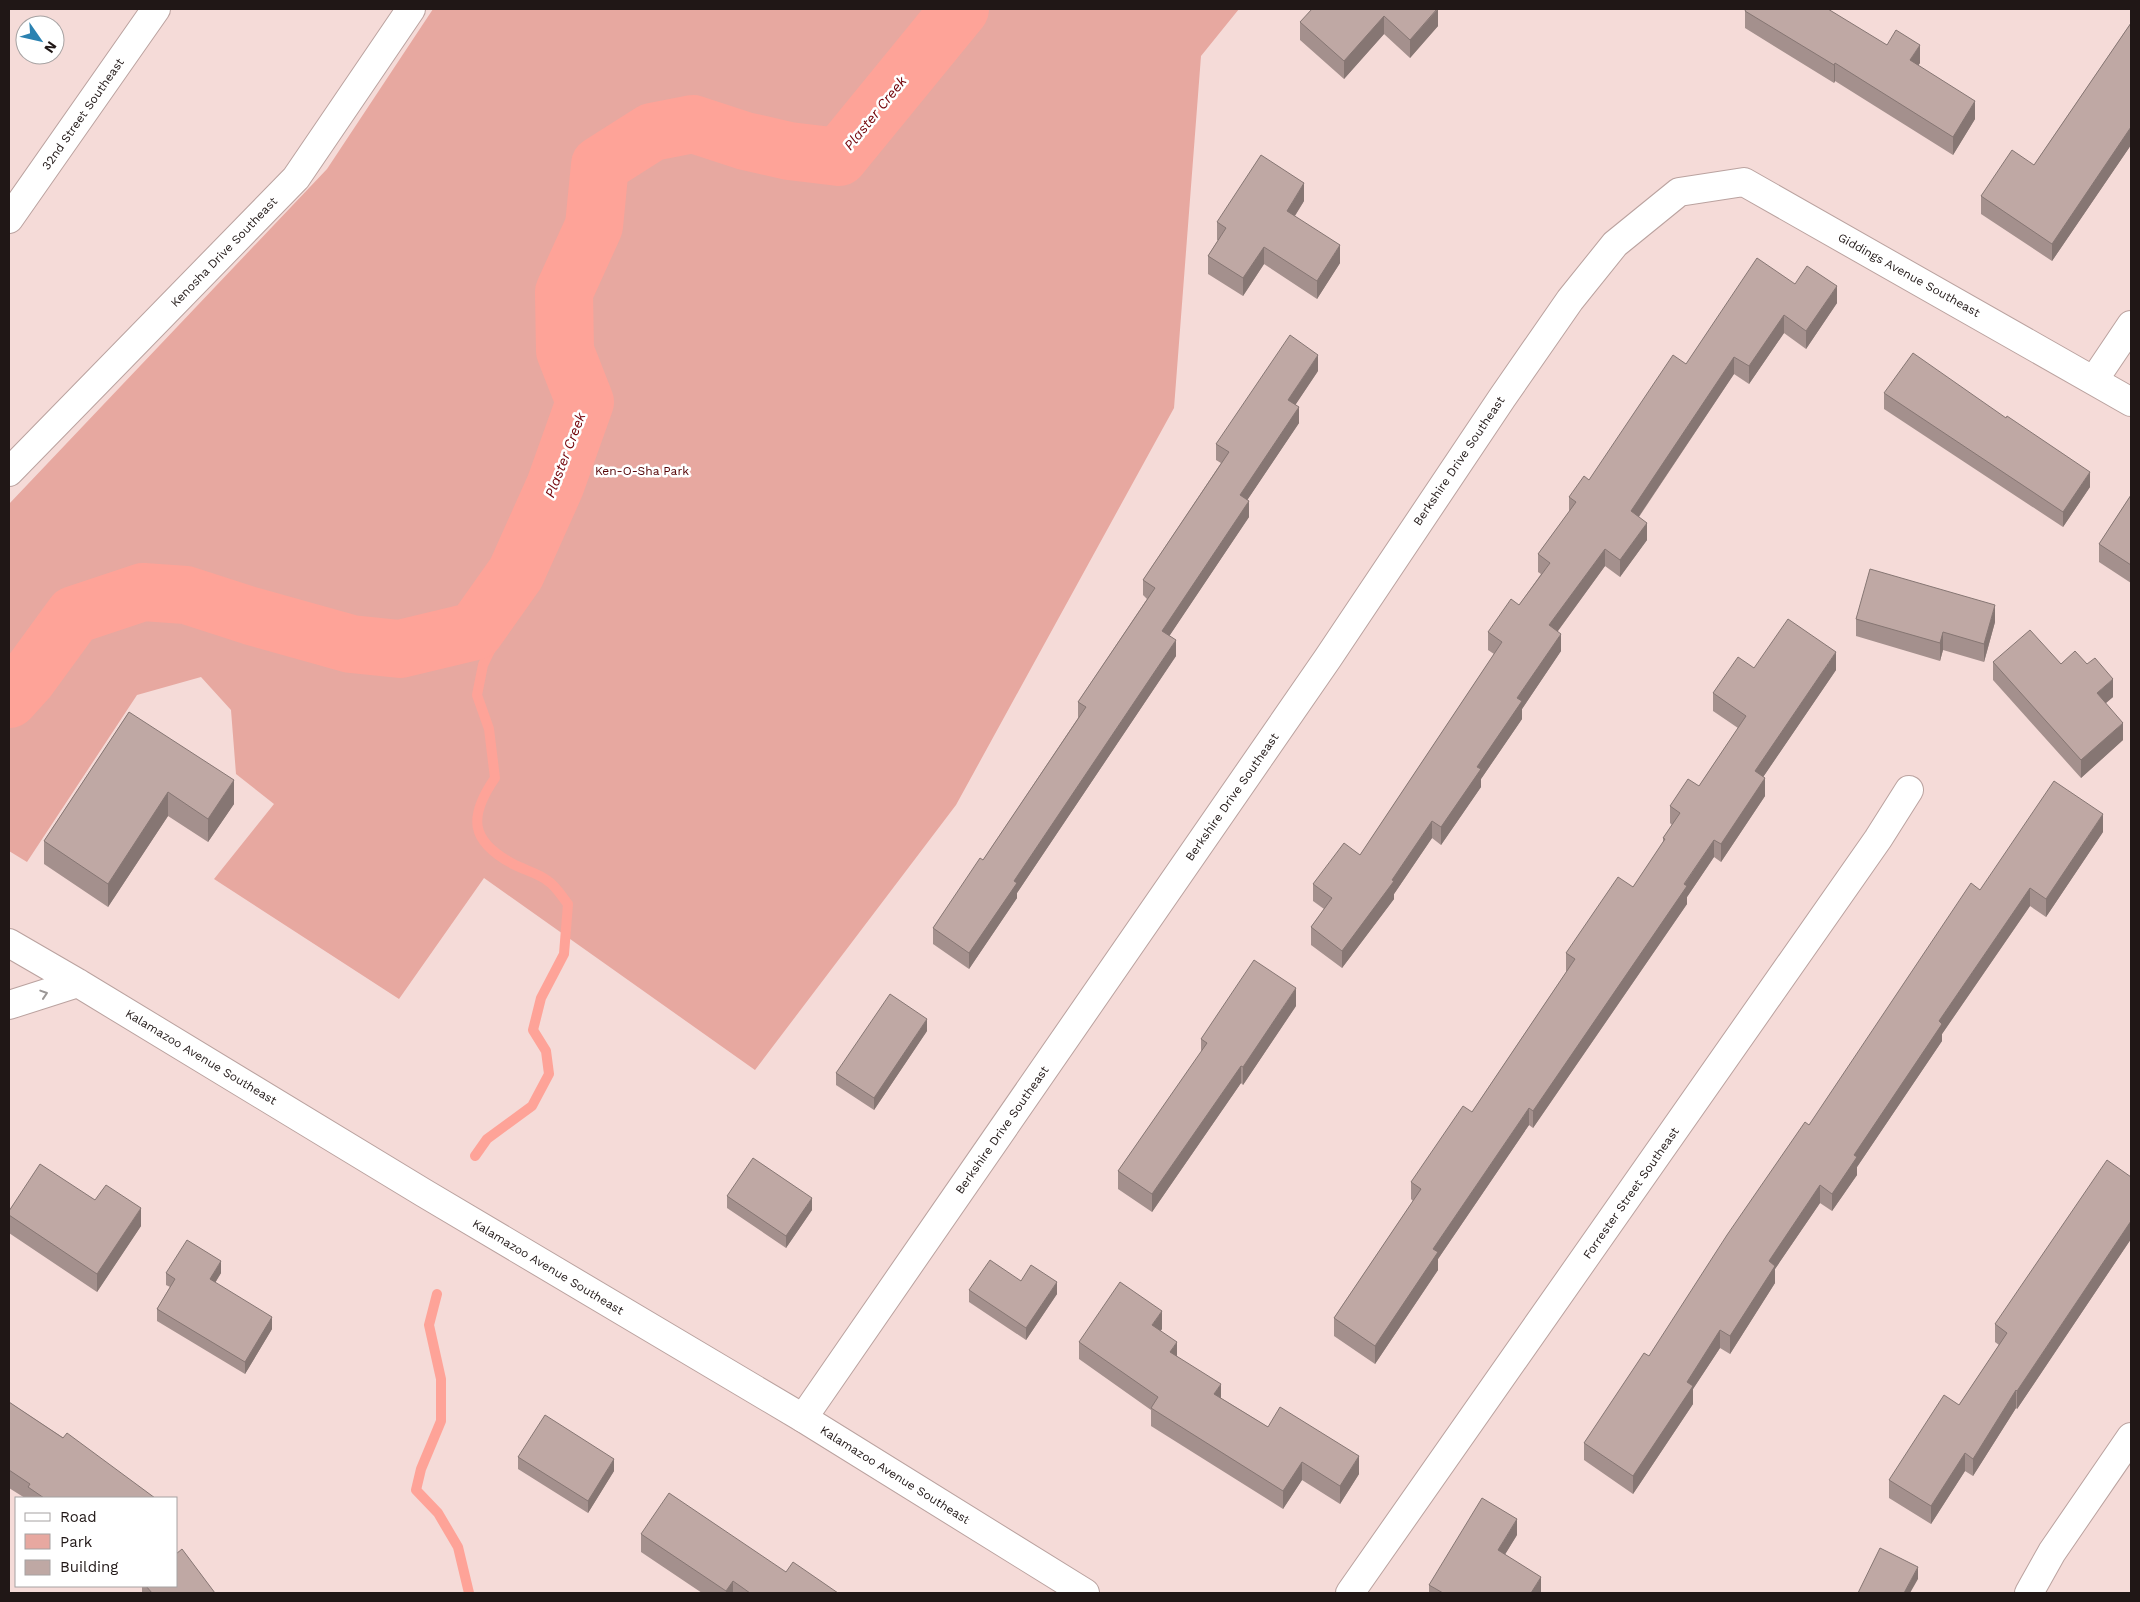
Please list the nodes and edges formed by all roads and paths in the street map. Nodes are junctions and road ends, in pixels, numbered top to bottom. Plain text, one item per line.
1 (156, 9) edge
2 (411, 9) edge
3 (1679, 192) joint
4 (9, 219) edge
5 (2131, 325) edge
6 (2094, 380) junction
7 (2131, 402) edge
8 (9, 472) edge
9 (1909, 790) dead end
10 (9, 943) edge
11 (78, 983) junction
12 (9, 1005) edge
13 (802, 1418) junction
14 (2131, 1437) edge
15 (1085, 1593) edge
16 (1350, 1593) edge
17 (2029, 1593) edge

1 - 4 street, 32nd Street Southeast
2 - 8 street, Kenosha Drive Southeast
3 - 6 street, Giddings Avenue Southeast
3 - 13 street, Berkshire Drive Southeast
5 - 6 street
6 - 7 street, Giddings Avenue Southeast
9 - 16 street, Forrester Street Southeast
10 - 11 street, Kalamazoo Avenue Southeast
12 -> 11 street
11 - 13 street, Kalamazoo Avenue Southeast
13 - 15 street, Kalamazoo Avenue Southeast
14 - 17 street

